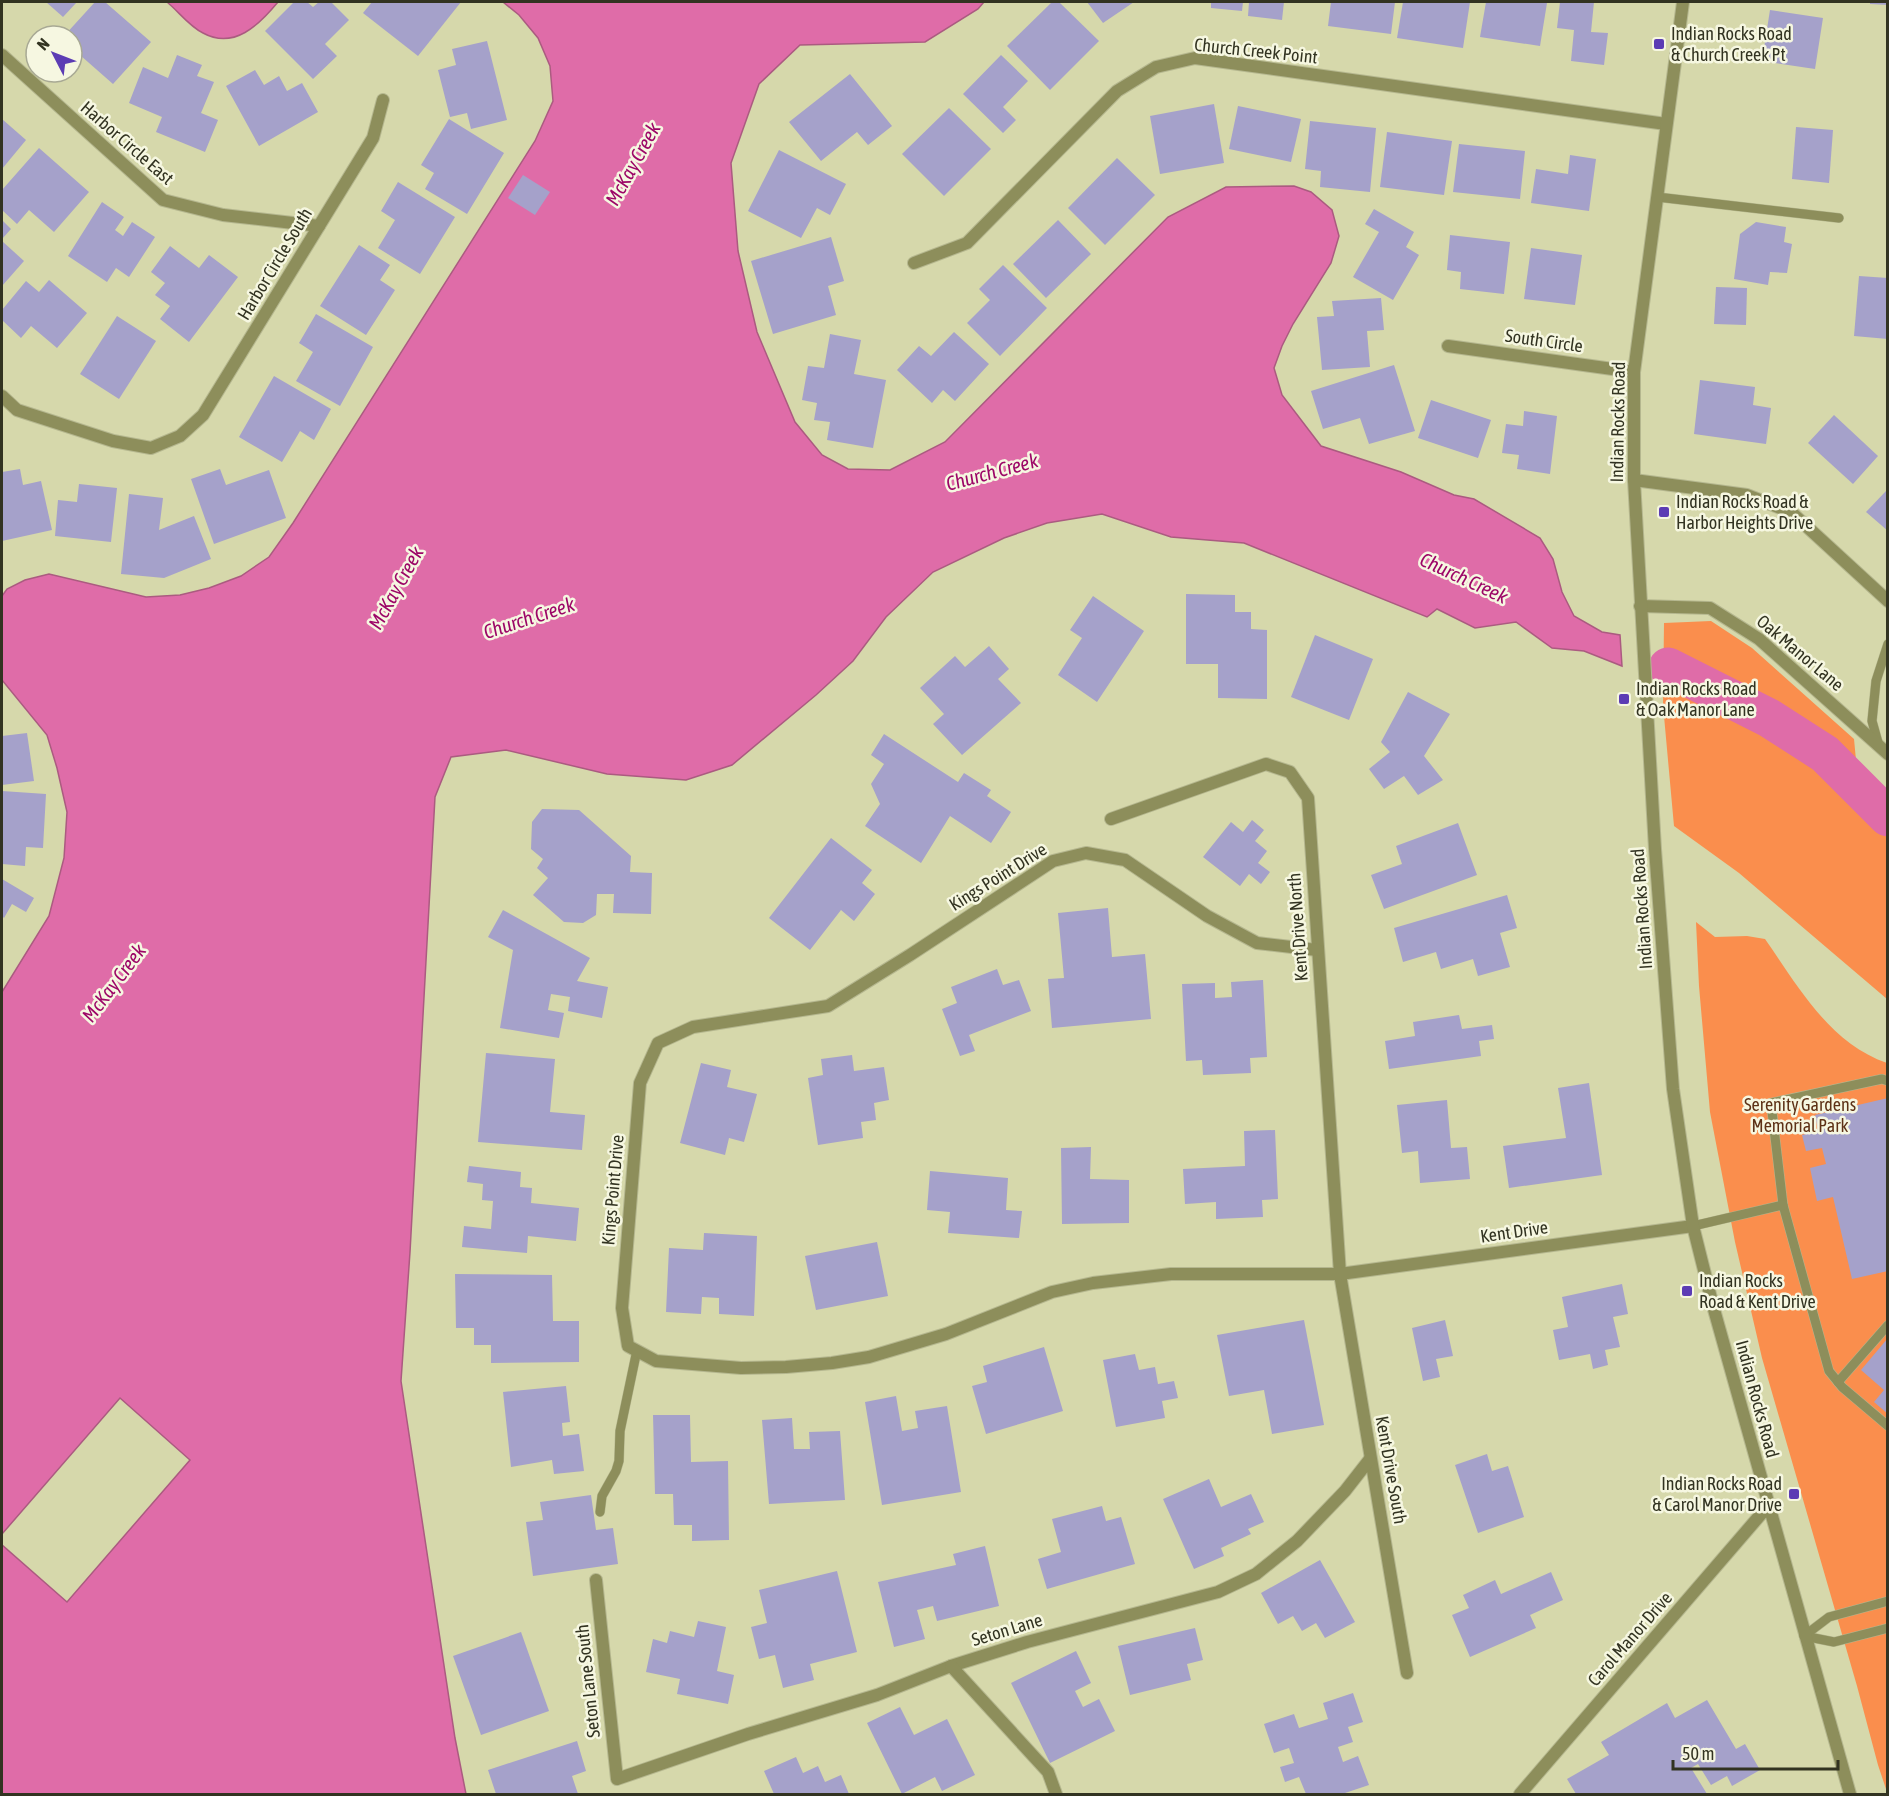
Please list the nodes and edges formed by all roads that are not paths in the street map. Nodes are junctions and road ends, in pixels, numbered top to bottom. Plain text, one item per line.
1 (1683, 2) edge
2 (2, 55) edge
3 (383, 100) dead end
4 (1666, 124) junction
5 (1657, 197) junction
6 (1839, 218) dead end
7 (319, 226) junction
8 (914, 263) dead end
9 (1448, 346) dead end
10 (1634, 372) junction
11 (2, 396) edge
12 (1634, 480) junction
13 (1887, 601) edge
14 (1640, 606) junction
15 (1887, 644) edge
16 (1883, 750) edge
17 (1111, 819) dead end
18 (1317, 950) junction
19 (1887, 1081) edge
20 (1783, 1205) junction
21 (1694, 1226) junction
22 (1340, 1274) junction
23 (1887, 1325) edge
24 (637, 1350) junction
25 (1838, 1382) junction
26 (1887, 1426) edge
27 (1370, 1459) junction
28 (1768, 1506) junction
29 (600, 1512) dead end
30 (596, 1580) dead end
31 (1887, 1601) edge
32 (1887, 1628) edge
33 (1804, 1636) junction
34 (951, 1666) junction
35 (1407, 1672) dead end
36 (617, 1779) joint
37 (1056, 1794) edge
38 (1520, 1794) edge
39 (1850, 1794) edge

1 - 4 street, Indian Rocks Road
2 - 7 street, Harbor Circle East
3 - 7 street, Harbor Circle South
4 - 5 street, Indian Rocks Road
4 - 8 street, Church Creek Point
5 - 6 lane
5 - 10 street, Indian Rocks Road
7 - 11 street, Harbor Circle South
9 - 10 street, South Circle
10 - 12 street, Indian Rocks Road
12 - 13 street
12 - 14 street, Indian Rocks Road
14 - 16 street, Oak Manor Lane
14 - 21 street, Indian Rocks Road
15 - 16 lane
17 - 18 street, Kent Drive North
18 - 22 street, Kent Drive North
18 - 24 street, Kings Point Drive
19 - 20 lane
20 - 21 lane
20 - 25 lane
21 - 22 street, Kent Drive
21 - 28 street, Indian Rocks Road
22 - 24 street
22 - 27 street, Kent Drive South
23 - 25 lane
24 - 29 lane
25 - 26 lane
27 - 34 street, Seton Lane
27 - 35 street, Kent Drive South
28 - 33 street, Indian Rocks Road
28 - 38 street, Carol Manor Drive
30 - 36 street, Seton Lane South
31 - 33 lane
32 - 33 lane
33 - 39 street, Indian Rocks Road
34 - 36 street, Seton Lane
34 - 37 street

